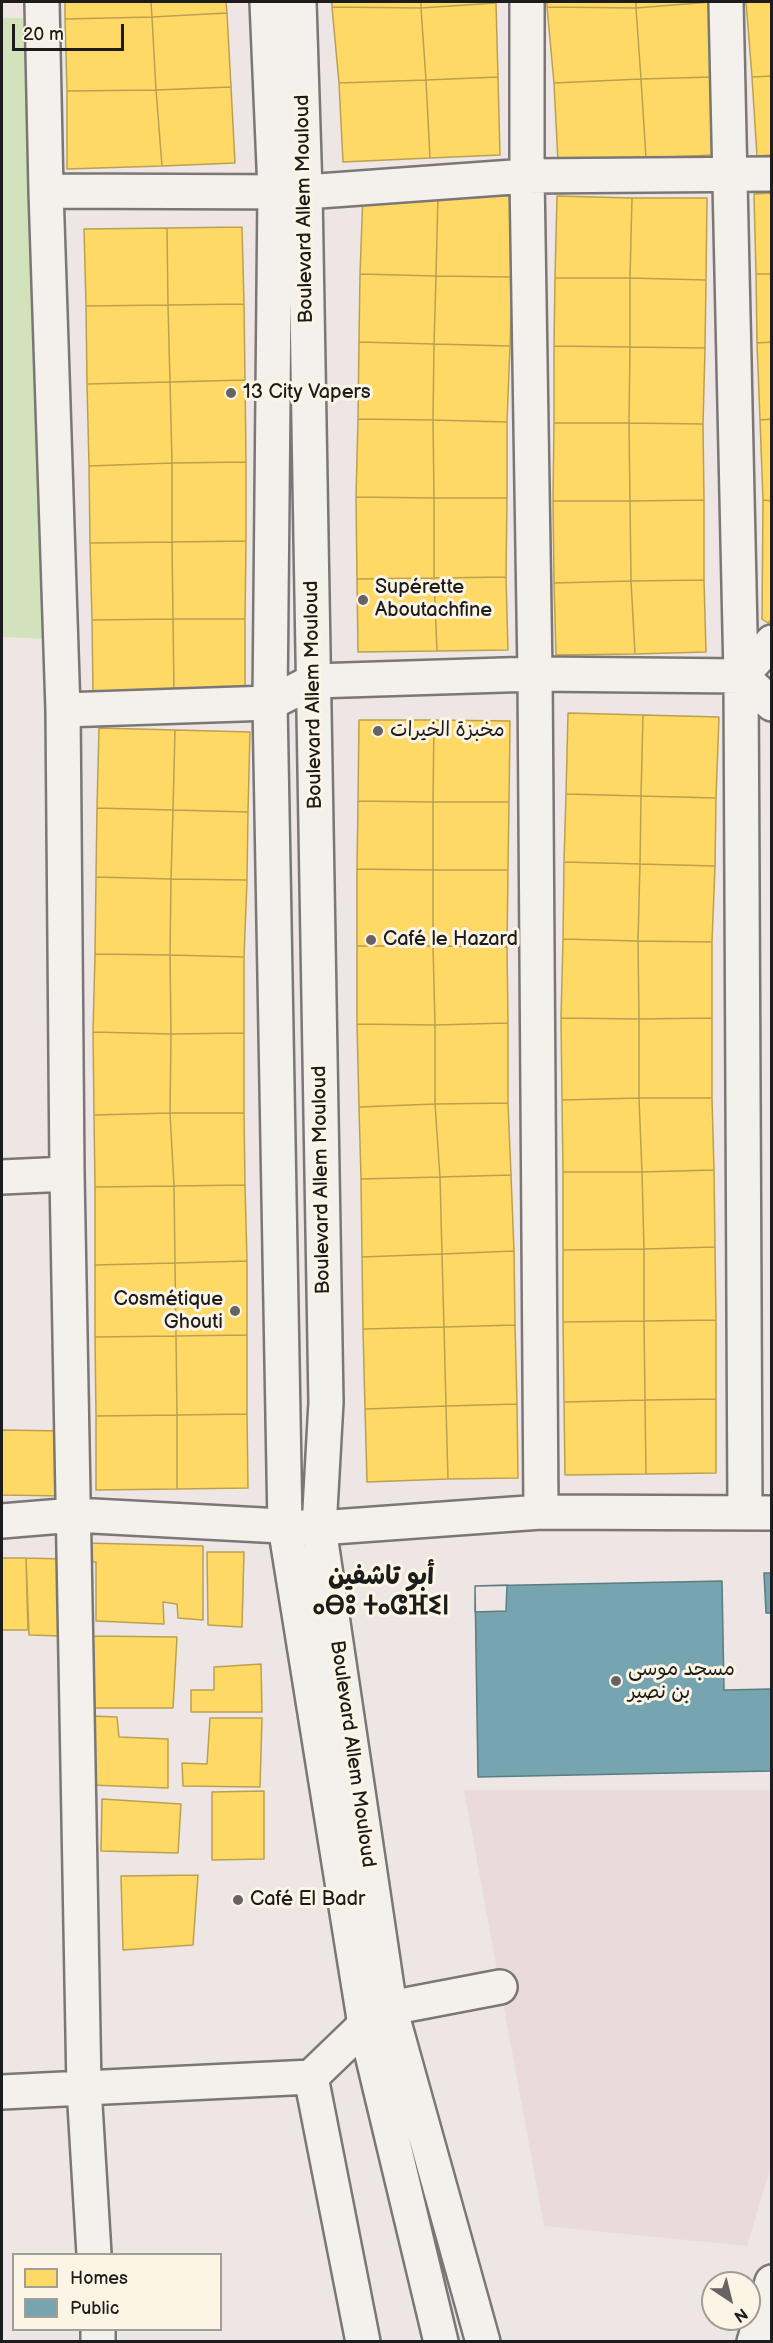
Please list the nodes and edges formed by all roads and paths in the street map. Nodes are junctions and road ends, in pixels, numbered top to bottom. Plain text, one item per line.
1 (42, 2) edge
2 (267, 2) edge
3 (299, 2) edge
4 (527, 2) edge
5 (726, 2) edge
6 (771, 174) edge
7 (731, 175) junction
8 (527, 176) junction
9 (46, 191) junction
10 (290, 191) junction
11 (771, 642) edge
12 (535, 674) junction
13 (741, 676) junction
14 (314, 681) junction
15 (270, 703) junction
16 (771, 704) edge
17 (63, 710) junction
18 (67, 1174) junction
19 (2, 1178) edge
20 (541, 1512) junction
21 (758, 1513) edge
22 (74, 1515) junction
23 (2, 1521) edge
24 (285, 1526) junction
25 (319, 1528) junction
26 (500, 1987) dead end
27 (377, 2016) junction
28 (311, 2077) junction
29 (84, 2088) junction
30 (2, 2092) edge
31 (94, 2253) edge
32 (771, 2282) edge
33 (363, 2342) edge
34 (441, 2342) edge
35 (483, 2342) edge
36 (754, 2342) edge

1 - 9 street
2 - 10 street, Boulevard Allem Mouloud
3 - 10 street, Boulevard Allem Mouloud
4 - 8 street
5 - 7 street
6 - 7 street
7 - 8 street
7 - 13 street
8 - 10 street
8 - 12 street
9 - 10 street
9 - 17 street
10 - 14 street, Boulevard Allem Mouloud
10 - 15 street, Boulevard Allem Mouloud
11 - 13 street
12 - 13 street
12 - 14 street
12 - 20 street
13 - 16 street
13 - 21 street
14 - 15 street
14 - 25 street, Boulevard Allem Mouloud
15 - 17 street
15 - 24 street, Boulevard Allem Mouloud
17 - 18 street
18 - 19 street
18 - 22 street
20 - 21 street
20 - 25 street
22 - 23 street
22 - 24 street
22 - 29 street
24 - 25 street
24 - 27 street, Boulevard Allem Mouloud
25 - 27 street, Boulevard Allem Mouloud
26 - 27 street
27 - 28 street
27 - 34 street, Boulevard Allem Mouloud
27 - 35 street, Boulevard Allem Mouloud
28 - 29 street
28 - 33 street
29 - 30 street
29 - 31 street
32 - 36 street

